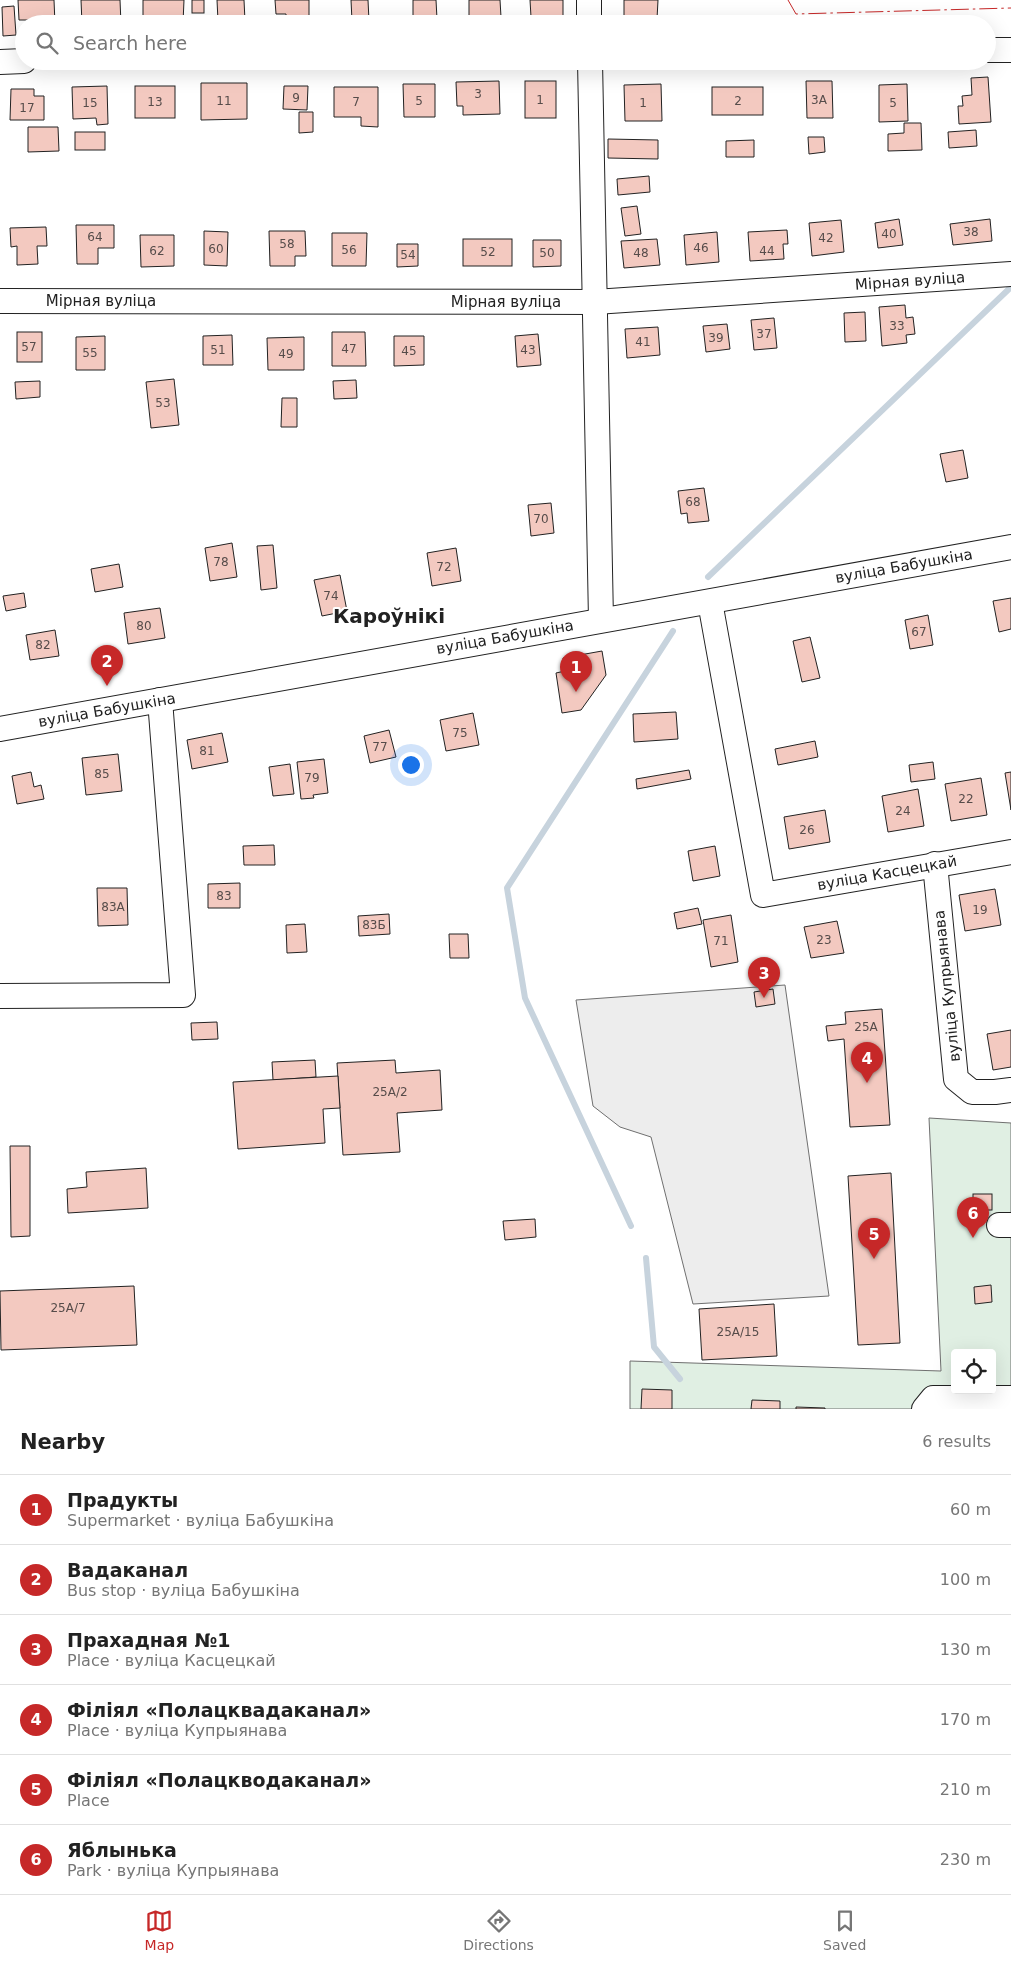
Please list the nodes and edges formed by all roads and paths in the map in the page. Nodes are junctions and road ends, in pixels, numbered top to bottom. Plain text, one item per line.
1 (589, 0) edge
2 (589, 15) edge
3 (996, 50) edge
4 (1011, 50) edge
5 (15, 61) edge
6 (0, 62) edge
7 (590, 70) edge
8 (1011, 274) edge
9 (0, 301) edge
10 (595, 302) junction
11 (1011, 546) edge
12 (710, 602) junction
13 (601, 620) junction
14 (160, 700) junction
15 (0, 730) edge
16 (1011, 852) edge
17 (935, 864) junction
18 (0, 996) edge
19 (1011, 1090) edge
20 (1011, 1398) edge
21 (924, 1409) edge

1 - 2 street
3 - 4 street
5 - 6 street
7 - 10 street
8 - 10 street, Мірная вуліца
9 - 10 street, Мірная вуліца
10 - 13 street
11 - 12 street, вуліца Бабушкіна
12 - 13 street, вуліца Бабушкіна
12 - 17 street, вуліца Касцецкай
13 - 14 street, вуліца Бабушкіна
14 - 15 street, вуліца Бабушкіна
14 - 18 street
16 - 17 street, вуліца Касцецкай
17 - 19 street, вуліца Купрыянава
20 - 21 street

